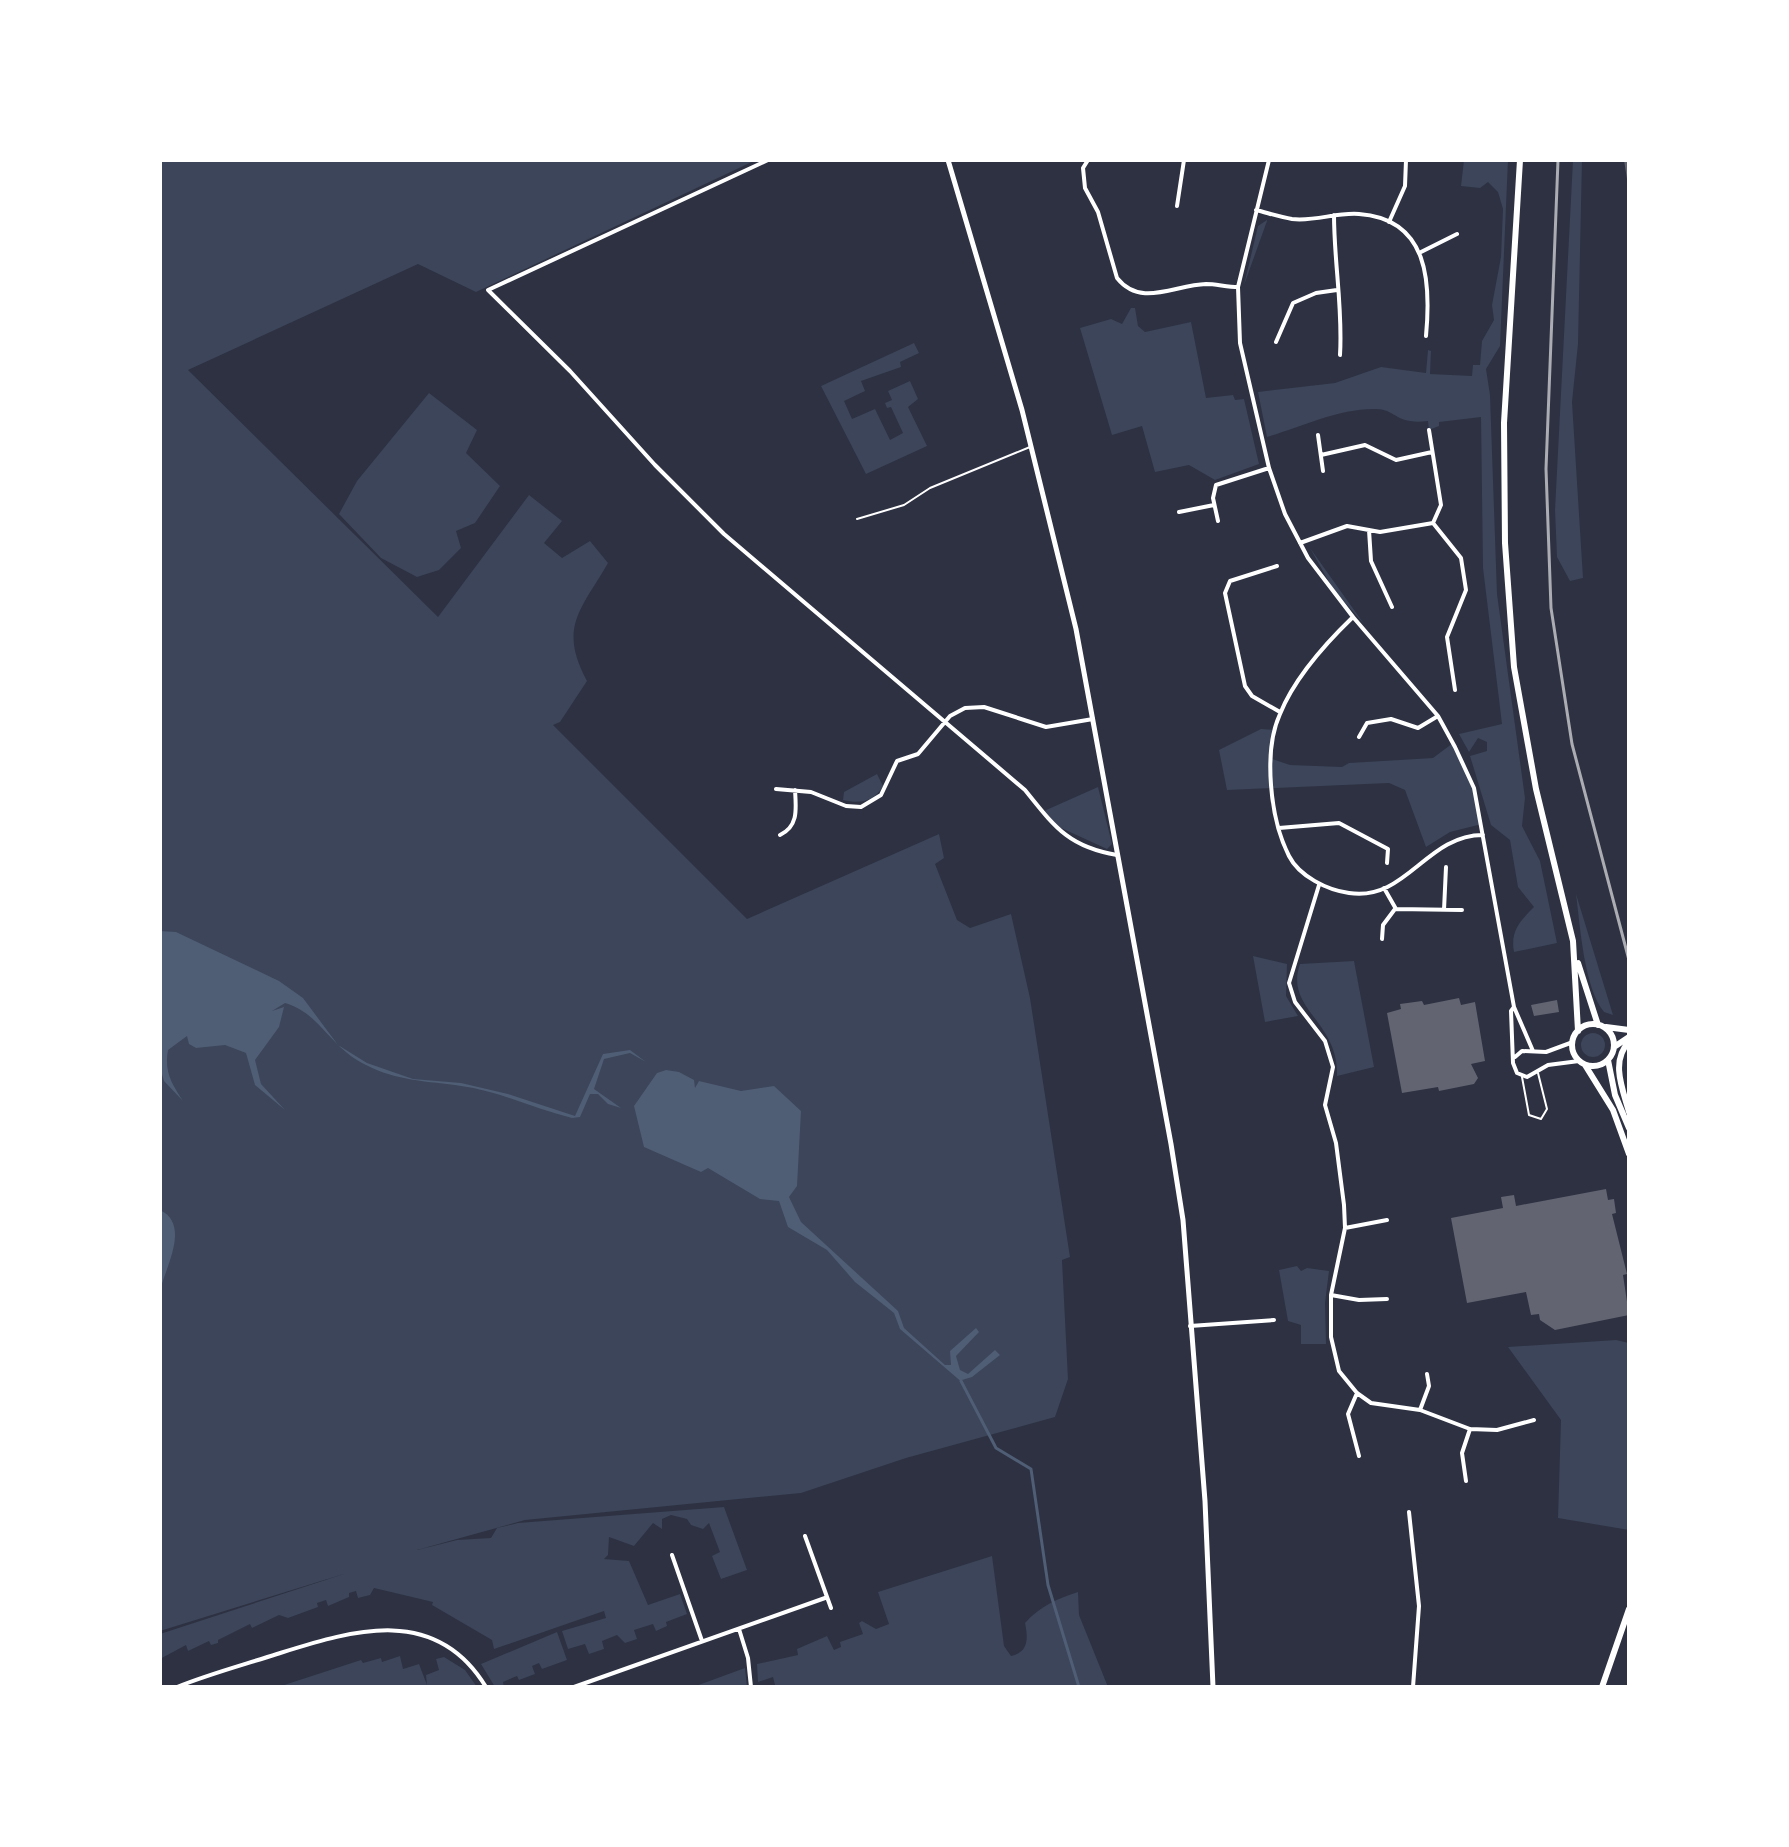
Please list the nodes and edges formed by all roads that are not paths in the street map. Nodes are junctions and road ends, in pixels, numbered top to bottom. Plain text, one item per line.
1 (768, 160) edge
2 (948, 160) edge
3 (1088, 160) edge
4 (1184, 160) edge
5 (1269, 160) edge
6 (1406, 160) edge
7 (1520, 160) edge
8 (1177, 206) dead end
9 (1256, 210) junction
10 (1334, 215) junction
11 (1389, 222) junction
12 (1457, 234) dead end
13 (1421, 252) junction
14 (1238, 287) junction
15 (1337, 290) junction
16 (1426, 336) dead end
17 (1276, 342) dead end
18 (1340, 355) dead end
19 (1429, 430) dead end
20 (1318, 435) dead end
21 (1031, 446) junction
22 (1432, 452) junction
23 (1321, 455) junction
24 (1269, 468) junction
25 (1323, 471) dead end
26 (1214, 505) junction
27 (1179, 512) dead end
28 (857, 519) dead end
29 (1218, 521) dead end
30 (1433, 523) junction
31 (1369, 530) junction
32 (1299, 543) junction
33 (1277, 566) dead end
34 (1392, 607) dead end
35 (1353, 617) junction
36 (1455, 690) dead end
37 (1280, 712) junction
38 (1438, 716) junction
39 (1093, 719) junction
40 (943, 723) junction
41 (1359, 737) dead end
42 (776, 789) dead end
43 (795, 790) junction
44 (1279, 828) junction
45 (780, 835) dead end
46 (1483, 835) junction
47 (1120, 855) junction
48 (1387, 863) dead end
49 (1446, 867) dead end
50 (1319, 885) junction
51 (1384, 888) junction
52 (1396, 909) junction
53 (1444, 910) junction
54 (1462, 910) dead end
55 (1382, 939) dead end
56 (1574, 952) junction
57 (1514, 1007) junction
58 (1600, 1026) junction
59 (1629, 1030) edge
60 (1578, 1031) junction
61 (1629, 1039) edge
62 (1573, 1042) junction
63 (1614, 1047) junction
64 (1533, 1051) junction
65 (1515, 1058) junction
66 (1608, 1060) junction
67 (1581, 1062) junction
68 (1538, 1071) junction
69 (1522, 1076) junction
70 (1629, 1112) edge
71 (1629, 1128) edge
72 (1629, 1154) edge
73 (1387, 1220) dead end
74 (1345, 1228) junction
75 (1331, 1295) junction
76 (1387, 1299) dead end
77 (1274, 1320) dead end
78 (1190, 1326) junction
79 (1427, 1374) dead end
80 (1357, 1393) junction
81 (1420, 1410) junction
82 (1534, 1420) dead end
83 (1470, 1429) junction
84 (1359, 1456) dead end
85 (1466, 1481) dead end
86 (1409, 1512) dead end
87 (805, 1536) dead end
88 (672, 1555) dead end
89 (825, 1598) junction
90 (831, 1608) dead end
91 (1629, 1609) edge
92 (739, 1629) junction
93 (702, 1641) junction
94 (177, 1687) edge
95 (486, 1687) edge
96 (574, 1687) edge
97 (751, 1687) edge
98 (1213, 1687) edge
99 (1413, 1687) edge
100 (1602, 1687) edge

1 - 40 street
2 - 21 street
3 - 14 street
4 - 8 street
5 - 9 street
6 - 11 street
7 - 56 main road
9 - 10 street
9 - 14 street
10 - 11 street
10 - 15 street
11 - 13 street
12 - 13 street
13 - 16 street
14 - 24 street
15 - 17 street
15 - 18 street
19 - 22 street
20 - 23 street
21 - 28 lane
21 - 39 street
22 - 23 street
22 - 30 street
23 - 25 street
24 - 26 street
24 - 32 street
26 - 27 street
26 - 29 street
30 - 31 street
30 - 36 street
31 - 32 street
31 - 34 street
32 - 35 street
33 - 37 street
35 - 37 street
35 - 38 street
37 - 44 street
38 - 41 street
38 - 46 street
39 - 40 street
39 - 47 street
40 - 43 street
40 - 47 street
42 - 43 street
43 - 45 street
44 - 48 street
44 - 50 street
46 - 51 street
46 - 57 street
47 - 78 street
49 - 53 street
50 - 51 street
50 - 74 street
51 - 52 street
52 - 53 street
52 - 55 street
53 - 54 street
56 - 58 main road
56 - 60 main road
57 - 64 street
57 - 65 street
58 - 59 main road
58 - 60 main road
58 - 63 main road
60 - 62 main road
61 - 63 main road
61 - 70 main road
62 - 64 street
62 - 67 main road
63 - 66 main road
64 - 65 street
65 - 69 street
66 - 67 main road
66 - 71 main road
67 - 68 street
67 - 72 main road
68 - 69 street
68 - 69 lane
73 - 74 street
74 - 75 street
75 - 76 street
75 - 80 street
77 - 78 street
78 - 98 street
79 - 81 street
80 - 81 street
80 - 84 street
81 - 83 street
82 - 83 street
83 - 85 street
86 - 99 street
87 - 89 street
88 - 93 street
89 - 90 street
89 - 92 street
91 - 100 main road
92 - 93 street
92 - 97 street
93 - 96 street
94 - 95 street

